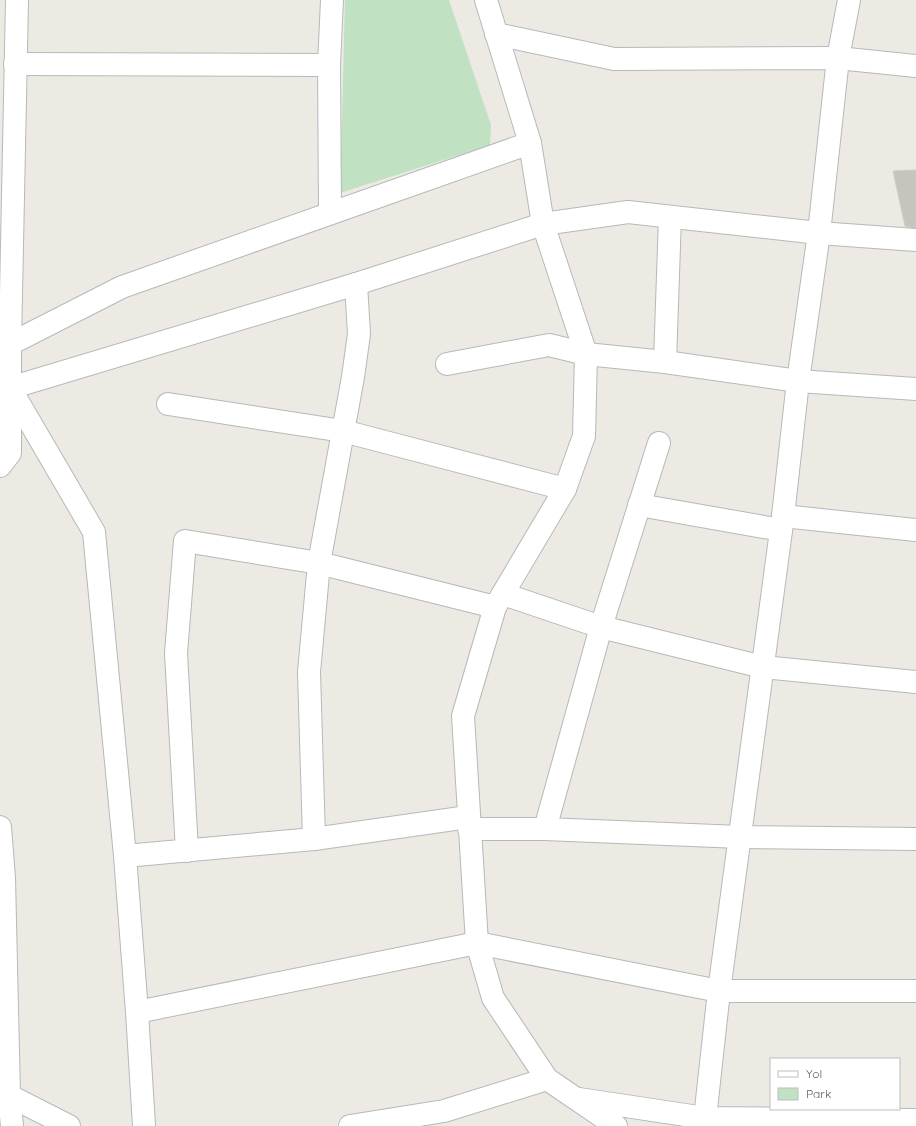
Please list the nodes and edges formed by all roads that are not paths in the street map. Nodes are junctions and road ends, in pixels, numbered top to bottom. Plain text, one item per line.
1 (17, 0) edge
2 (332, 0) edge
3 (486, 0) edge
4 (849, 0) edge
5 (496, 34) junction
6 (838, 58) junction
7 (15, 64) junction
8 (328, 65) junction
9 (916, 66) edge
10 (530, 143) junction
11 (330, 213) junction
12 (670, 217) junction
13 (543, 224) junction
14 (819, 233) junction
15 (916, 240) edge
16 (356, 284) junction
17 (5, 348) edge
18 (586, 354) junction
19 (665, 362) junction
20 (447, 364) dead end
21 (798, 381) junction
22 (10, 388) junction
23 (916, 390) edge
24 (168, 404) dead end
25 (343, 431) junction
26 (659, 443) dead end
27 (0, 466) edge
28 (565, 489) junction
29 (639, 505) junction
30 (782, 523) junction
31 (916, 530) edge
32 (319, 563) junction
33 (499, 601) junction
34 (601, 627) junction
35 (763, 668) junction
36 (916, 682) edge
37 (469, 823) junction
38 (0, 827) edge
39 (546, 829) junction
40 (740, 837) junction
41 (314, 839) junction
42 (916, 839) edge
43 (187, 851) junction
44 (125, 856) junction
45 (477, 943) junction
46 (719, 991) junction
47 (916, 991) edge
48 (137, 1012) junction
49 (547, 1079) junction
50 (4, 1093) edge
51 (574, 1098) junction
52 (704, 1118) junction
53 (446, 1119) edge
54 (916, 1120) edge
55 (12, 1126) edge
56 (69, 1126) edge
57 (144, 1126) edge
58 (350, 1126) edge
59 (616, 1126) edge

1 - 7 street
2 - 8 street
3 - 5 street
4 - 6 street
5 - 6 street
5 - 10 street
6 - 9 street
6 - 14 street
7 - 8 street
7 - 17 street
8 - 11 street
10 - 11 street
10 - 13 street
11 - 17 street
12 - 13 street
12 - 14 street
12 - 19 street
13 - 16 street
13 - 18 street
14 - 15 street
14 - 21 street
16 - 22 street
16 - 25 street
17 - 22 street
18 - 19 street
18 - 20 street
18 - 28 street
19 - 21 street
21 - 23 street
21 - 30 street
22 - 27 street
22 - 44 street
24 - 25 street
25 - 28 street
25 - 32 street
26 - 29 street
28 - 33 street
29 - 30 street
29 - 34 street
30 - 31 street
30 - 35 street
32 - 33 street
32 - 41 street
32 - 43 street
33 - 34 street
33 - 37 street
34 - 35 street
34 - 39 street
35 - 36 street
35 - 40 street
37 - 39 street
37 - 41 street
37 - 45 street
38 - 50 street
39 - 40 street
40 - 42 street
40 - 46 street
41 - 43 street
43 - 44 street
44 - 48 street
45 - 46 street
45 - 48 street
45 - 49 street
46 - 47 street
46 - 52 street
48 - 57 street
49 - 51 street
49 - 53 street
50 - 55 street
50 - 56 street
51 - 52 street
51 - 59 street
52 - 54 street
53 - 58 street

